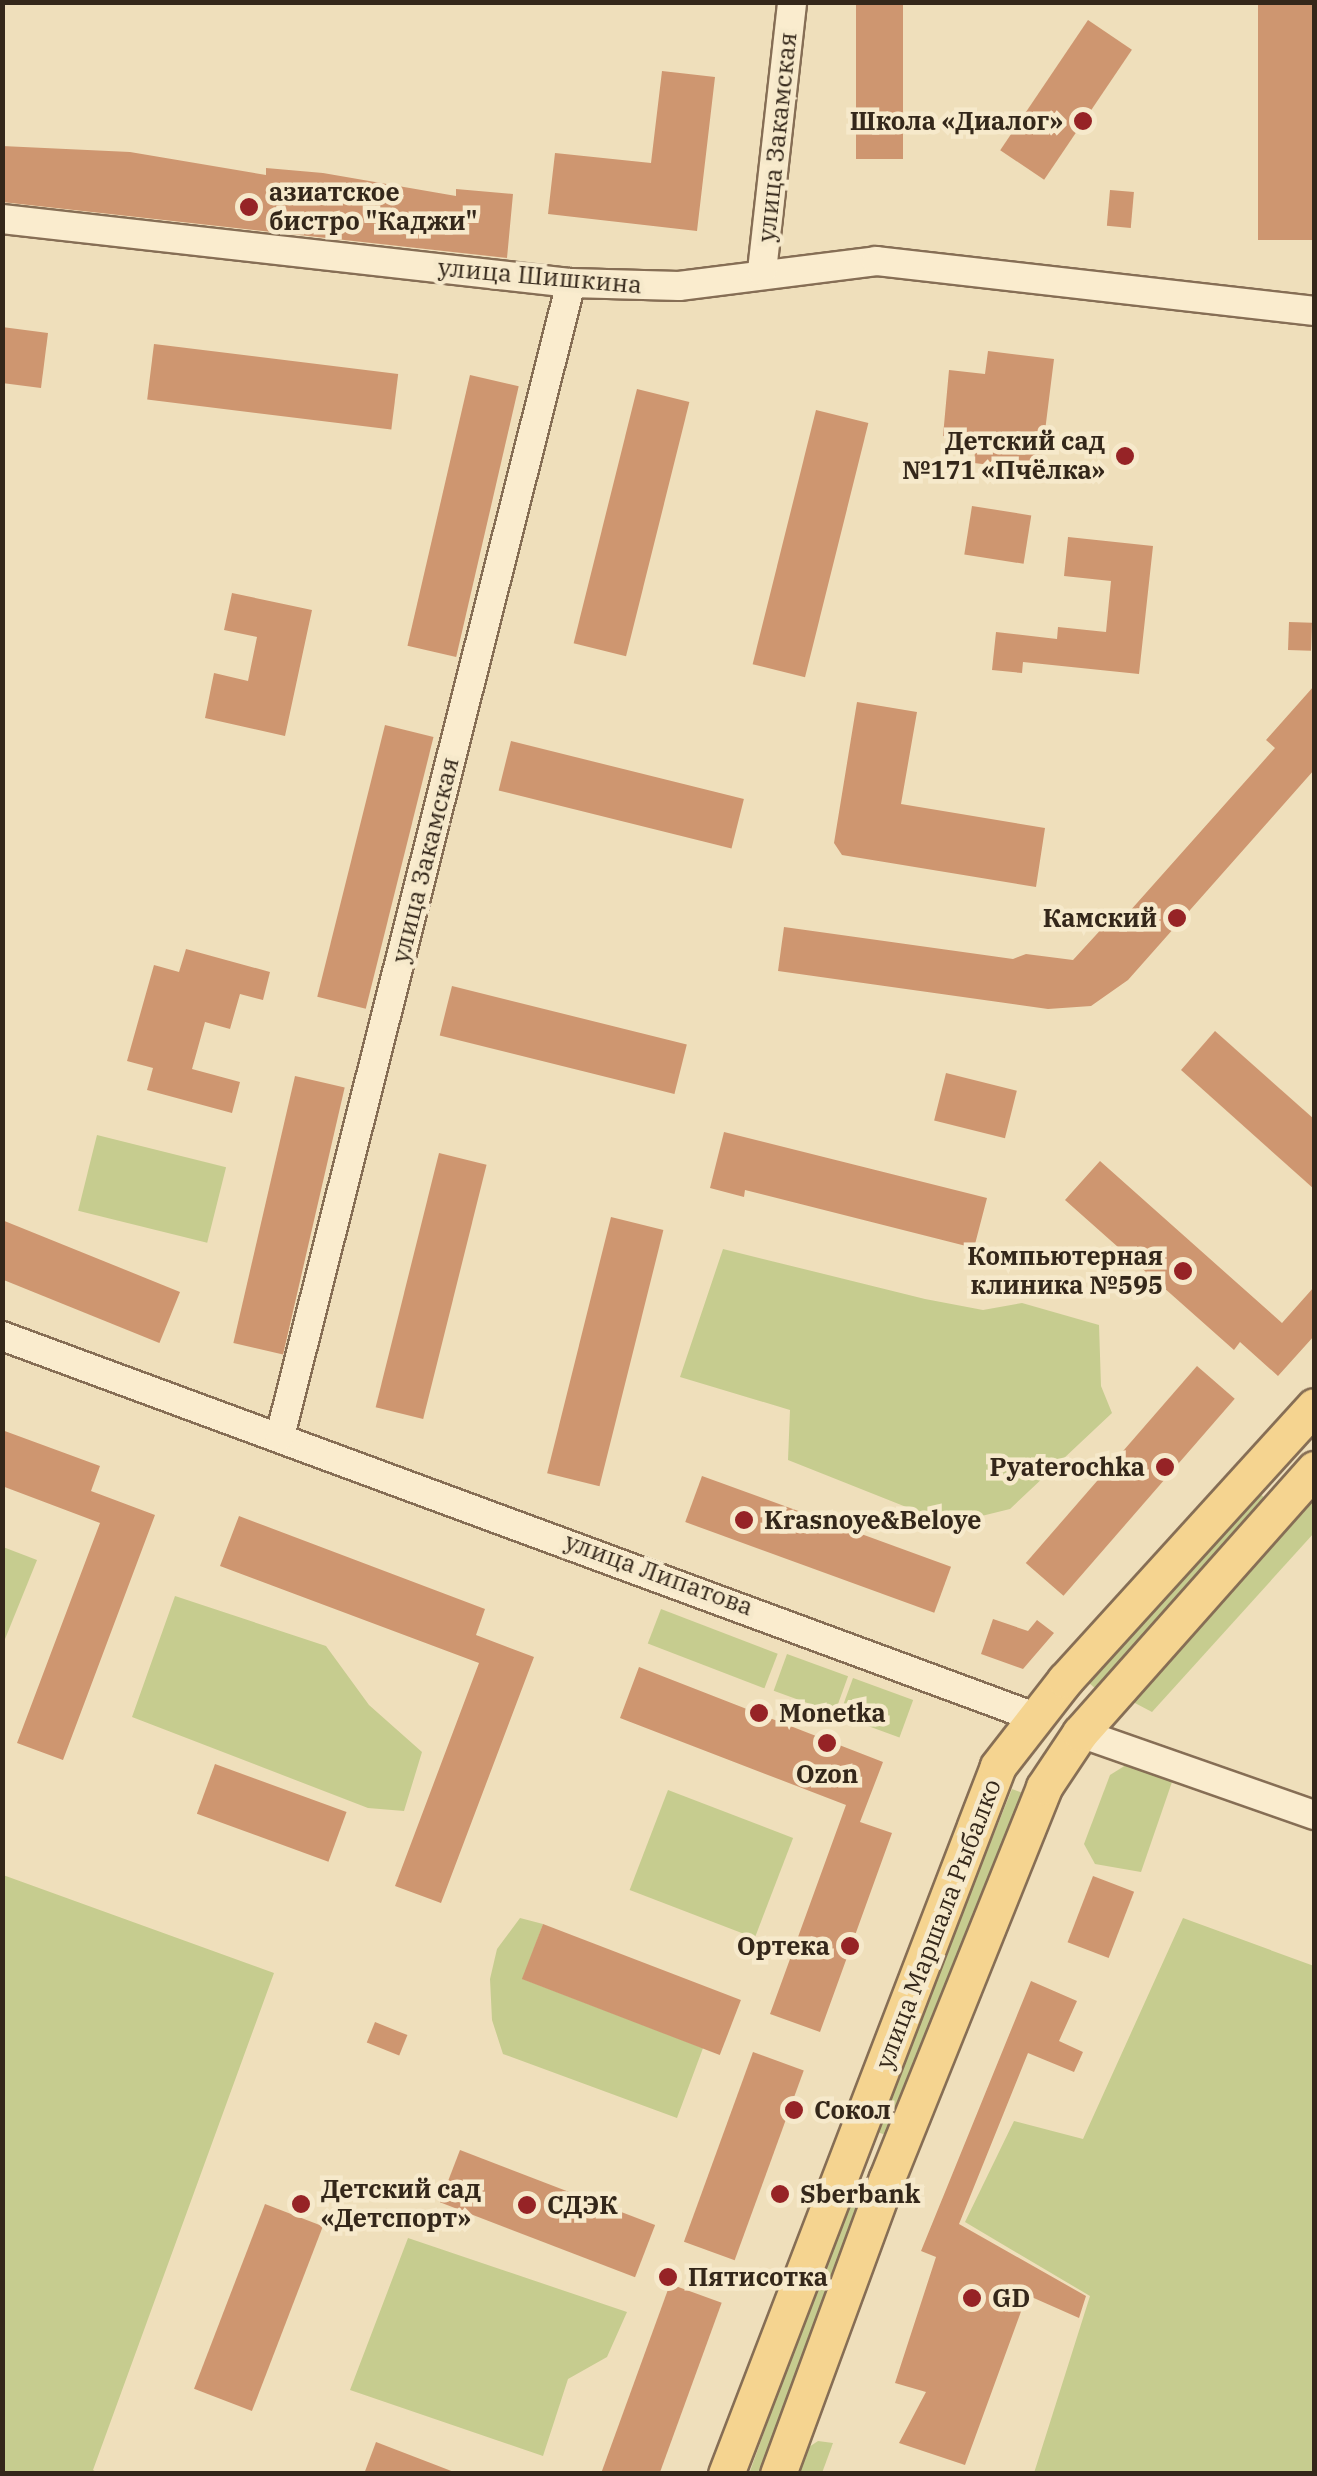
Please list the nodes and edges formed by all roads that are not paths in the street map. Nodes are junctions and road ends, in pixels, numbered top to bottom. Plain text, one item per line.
1 (792, 2) edge
2 (2, 219) edge
3 (762, 271) junction
4 (571, 283) junction
5 (1314, 310) edge
6 (2, 1336) edge
7 (1314, 1406) edge
8 (280, 1436) junction
9 (1270, 1455) junction
10 (1309, 1475) edge
11 (1035, 1717) junction
12 (1080, 1733) junction
13 (1314, 1815) edge
14 (846, 2166) junction
15 (886, 2178) junction
16 (726, 2474) edge
17 (778, 2474) edge

1 - 3 street, улица Закамская
2 - 4 street, улица Шишкина
3 - 4 street, улица Шишкина
3 - 5 street, улица Шишкина
4 - 8 street, улица Закамская
6 - 8 street, улица Липатова
7 - 9 main road, улица Маршала Рыбалко
8 - 11 street, улица Липатова
9 - 10 main road
9 - 11 main road, улица Маршала Рыбалко
10 - 12 main road, улица Маршала Рыбалко
11 - 12 main road, улица Липатова
11 - 14 main road, улица Маршала Рыбалко
12 - 13 street, улица Липатова
12 - 15 main road, улица Маршала Рыбалко
14 - 15 main road
14 - 16 main road, улица Маршала Рыбалко
15 - 17 main road, улица Маршала Рыбалко

